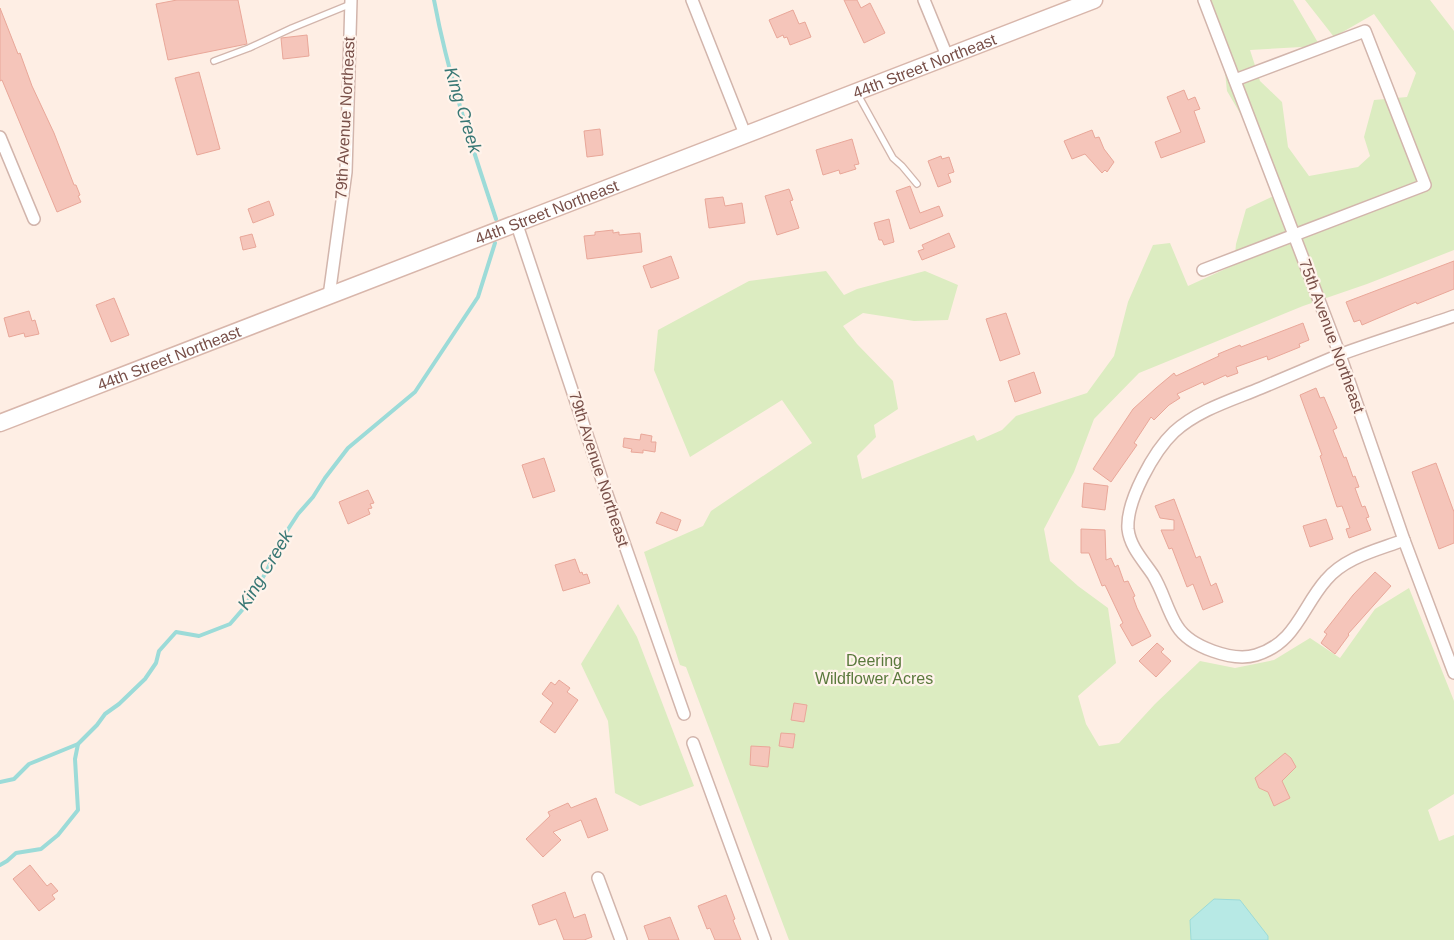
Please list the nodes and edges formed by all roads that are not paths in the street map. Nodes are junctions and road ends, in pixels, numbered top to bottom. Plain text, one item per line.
1 (692, 0) edge
2 (924, 0) edge
3 (1094, 0) edge
4 (1204, 0) edge
5 (351, 2) edge
6 (947, 56) junction
7 (214, 61) dead end
8 (1235, 80) junction
9 (856, 91) junction
10 (745, 134) junction
11 (0, 137) edge
12 (5, 163) edge
13 (917, 184) dead end
14 (34, 219) dead end
15 (516, 222) junction
16 (1294, 235) junction
17 (1204, 270) dead end
18 (329, 296) junction
19 (1454, 316) edge
20 (1340, 355) junction
21 (0, 423) edge
22 (1404, 540) junction
23 (1454, 674) edge
24 (684, 714) dead end
25 (693, 743) dead end
26 (598, 878) dead end
27 (621, 940) edge
28 (765, 940) edge

1 - 10 street
2 - 6 street
3 - 6 street, 44th Street Northeast
4 - 8 street, 75th Avenue Northeast
5 - 7 lane
5 - 18 street, 79th Avenue Northeast
6 - 9 street, 44th Street Northeast
8 - 16 street, 75th Avenue Northeast
8 - 16 street
9 - 10 street, 44th Street Northeast
9 - 13 lane
10 - 15 street, 44th Street Northeast
11 - 12 street
12 - 14 street
15 - 18 street, 44th Street Northeast
15 - 24 street, 79th Avenue Northeast
16 - 17 street
16 - 20 street, 75th Avenue Northeast
18 - 21 street, 44th Street Northeast
19 - 20 street
20 - 22 street, 75th Avenue Northeast
20 - 22 street
22 - 23 street, 75th Avenue Northeast
25 - 28 street
26 - 27 street

